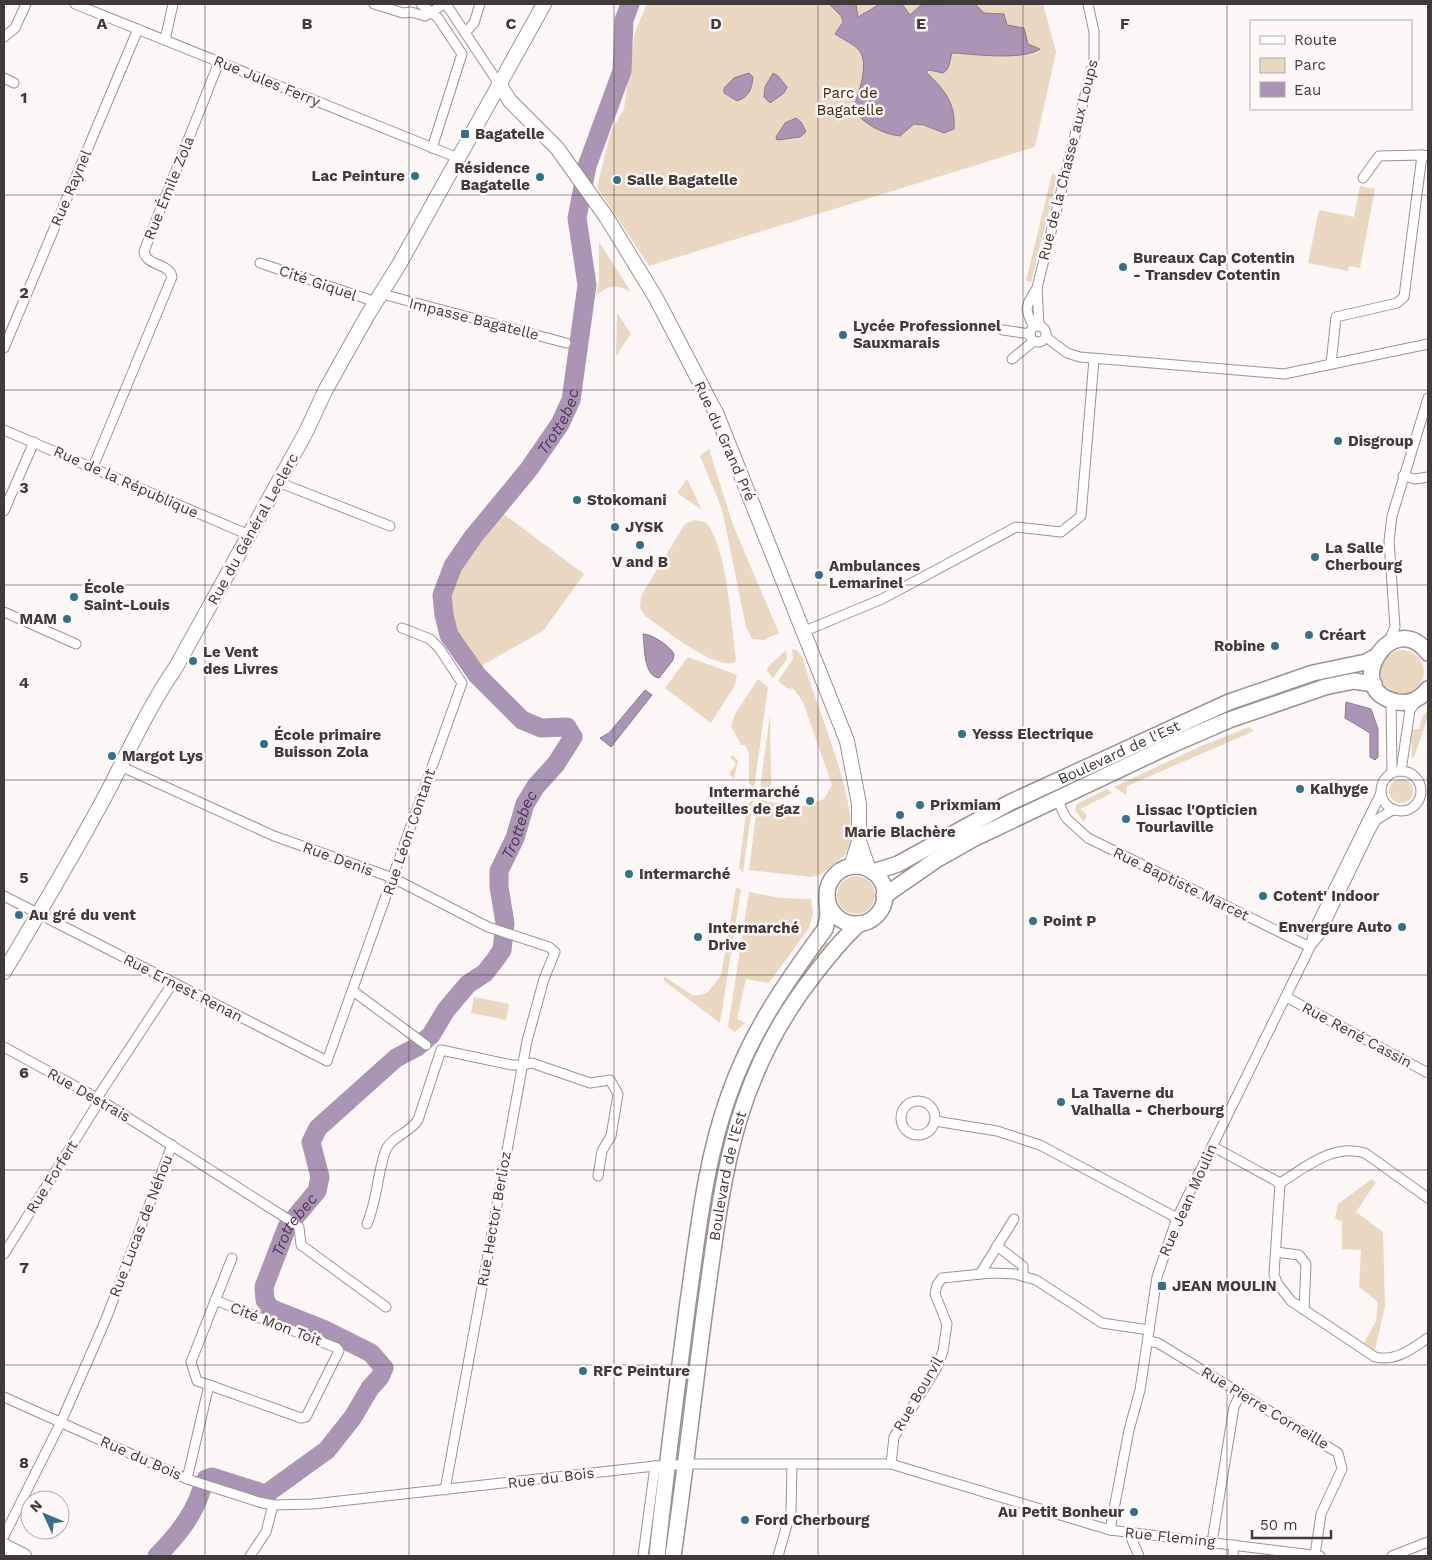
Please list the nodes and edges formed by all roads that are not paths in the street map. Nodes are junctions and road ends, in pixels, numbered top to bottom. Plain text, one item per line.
1 (26, 4) edge
2 (75, 4) edge
3 (172, 4) edge
4 (374, 4) edge
5 (421, 4) edge
6 (445, 4) edge
7 (480, 4) edge
8 (544, 4) edge
9 (1088, 4) edge
10 (432, 12) junction
11 (138, 29) junction
12 (465, 33) junction
13 (4, 37) edge
14 (165, 40) junction
15 (218, 62) junction
16 (4, 78) edge
17 (14, 83) dead end
18 (499, 84) junction
19 (432, 148) junction
20 (1425, 156) edge
21 (458, 158) junction
22 (1363, 178) dead end
23 (260, 263) dead end
24 (379, 298) junction
25 (1003, 330) dead end
26 (1034, 332) junction
27 (1046, 337) junction
28 (566, 343) dead end
29 (1428, 344) edge
30 (4, 348) edge
31 (1012, 359) dead end
32 (1094, 359) junction
33 (1330, 364) junction
34 (1428, 398) edge
35 (4, 430) edge
36 (34, 442) junction
37 (93, 467) junction
38 (1403, 476) junction
39 (1428, 477) edge
40 (278, 482) junction
41 (4, 511) edge
42 (390, 526) dead end
43 (249, 536) junction
44 (4, 612) edge
45 (1395, 627) junction
46 (402, 628) dead end
47 (805, 631) junction
48 (76, 644) dead end
49 (1388, 644) junction
50 (1421, 645) edge
51 (1375, 657) junction
52 (1374, 684) junction
53 (1424, 694) edge
54 (1391, 700) junction
55 (120, 766) junction
56 (1397, 772) junction
57 (1381, 793) junction
58 (1057, 799) junction
59 (1394, 809) junction
60 (860, 841) junction
61 (851, 867) junction
62 (871, 871) junction
63 (393, 878) junction
64 (4, 896) edge
65 (884, 896) junction
66 (828, 899) junction
67 (40, 914) junction
68 (859, 924) junction
69 (1310, 948) junction
70 (556, 952) joint
71 (4, 972) edge
72 (172, 984) junction
73 (353, 991) junction
74 (1286, 997) junction
75 (423, 1042) dead end
76 (4, 1047) edge
77 (326, 1061) joint
78 (522, 1066) junction
79 (1428, 1073) edge
80 (99, 1099) junction
81 (936, 1121) junction
82 (172, 1145) junction
83 (1212, 1146) junction
84 (598, 1176) dead end
85 (1280, 1183) junction
86 (1428, 1198) edge
87 (1177, 1218) junction
88 (1014, 1219) dead end
89 (367, 1224) dead end
90 (997, 1246) junction
91 (1276, 1252) junction
92 (4, 1254) edge
93 (232, 1258) dead end
94 (980, 1274) junction
95 (1023, 1276) junction
96 (215, 1300) junction
97 (386, 1307) dead end
98 (1304, 1310) junction
99 (1149, 1330) junction
100 (1428, 1338) edge
101 (1148, 1341) junction
102 (209, 1385) junction
103 (1241, 1393) junction
104 (4, 1397) edge
105 (61, 1422) junction
106 (891, 1464) junction
107 (686, 1465) junction
108 (792, 1465) junction
109 (661, 1466) junction
110 (187, 1479) junction
111 (445, 1490) junction
112 (273, 1505) junction
113 (1110, 1530) junction
114 (1129, 1533) junction
115 (4, 1536) edge
116 (1212, 1542) junction
117 (1428, 1542) edge
118 (1234, 1545) junction
119 (4, 1546) edge
120 (24, 1556) edge
121 (250, 1556) edge
122 (643, 1556) edge
123 (657, 1556) edge
124 (673, 1556) edge
125 (778, 1556) edge
126 (1139, 1556) edge
127 (1233, 1556) edge
128 (1318, 1556) edge
129 (1392, 1556) edge

1 - 13 street
2 - 11 street, Rue Jules Ferry
3 - 14 street
4 - 10 street
5 - 10 street
6 - 10 street
6 - 12 street
7 - 12 street
8 - 18 main road, Rue du Général Leclerc
9 - 26 street, Rue de la Chasse aux Loups
10 - 19 street
11 - 14 street, Rue Jules Ferry
11 - 30 street, Rue Raynel
12 - 18 street
14 - 15 street, Rue Jules Ferry
15 - 19 street, Rue Jules Ferry
15 - 37 street, Rue Émile Zola
16 - 17 street
18 - 21 main road, Rue du Général Leclerc
18 - 47 main road, Rue du Grand Pré
19 - 21 street, Rue Jules Ferry
20 - 22 street
20 - 33 street
21 - 24 main road, Rue du Général Leclerc
23 - 24 street, Cité Giquel
24 - 28 street, Impasse Bagatelle
24 - 40 main road, Rue du Général Leclerc
25 - 26 street
26 - 27 street
26 - 27 street, Rue de la Chasse aux Loups
26 - 31 street
27 - 32 street, Rue de la Chasse aux Loups
29 - 33 street, Rue de la Chasse aux Loups
32 - 33 street, Rue de la Chasse aux Loups
32 - 47 street
34 - 38 street
35 - 36 street, Rue de la République
36 - 37 street, Rue de la République
36 - 41 street
37 - 43 street, Rue de la République
38 - 39 street
38 - 45 street
40 - 42 street
40 - 43 main road, Rue du Général Leclerc
43 - 55 main road, Rue du Général Leclerc
44 - 48 street
45 - 49 street
45 - 50 street
46 - 63 street, Rue Léon Contant
47 - 60 main road, Rue du Grand Pré
49 - 50 main road
49 - 51 main road
51 - 52 main road
51 - 62 main road, Boulevard de l'Est
52 - 54 main road
52 - 58 main road, Boulevard de l'Est
53 - 54 main road
53 - 56 street, Rue Jean Moulin
54 - 56 street, Rue Jean Moulin
55 - 63 street, Rue Denis
55 - 67 main road, Rue du Général Leclerc
56 - 57 street, Rue Jean Moulin
56 - 59 street, Rue Jean Moulin
57 - 59 street
57 - 69 street, Rue Jean Moulin
58 - 65 main road, Boulevard de l'Est
58 - 69 street, Rue Baptiste Marcet
59 - 69 street, Rue Jean Moulin
60 - 61 main road, Rue du Grand Pré
60 - 62 main road, Rue du Grand Pré
61 - 62 main road
61 - 66 main road
62 - 65 main road
63 - 70 street, Rue Denis
63 - 73 street, Rue Léon Contant
64 - 67 street, Rue Ernest Renan
65 - 68 main road
66 - 68 main road
66 - 109 main road, Boulevard de l'Est
67 - 71 main road, Rue du Général Leclerc
67 - 72 street, Rue Ernest Renan
68 - 107 main road, Boulevard de l'Est
69 - 74 street, Rue Jean Moulin
70 - 78 street, Rue Hector Berlioz
72 - 77 street, Rue Ernest Renan
72 - 80 street, Rue Forfert
73 - 75 street
73 - 77 street, Rue Léon Contant
74 - 79 street, Rue René Cassin
74 - 83 street, Rue Jean Moulin
76 - 80 street, Rue Destrais
78 - 84 street
78 - 89 street
78 - 111 street, Rue Hector Berlioz
80 - 82 street, Rue Destrais
80 - 92 street, Rue Forfert
81 - 81 street
81 - 87 street
82 - 97 street, Rue Lucas de Néhou
82 - 105 street, Rue Lucas de Néhou
83 - 85 street
83 - 87 street, Rue Jean Moulin
85 - 86 street
85 - 91 street
87 - 99 street, Rue Jean Moulin
88 - 90 street
90 - 94 street
90 - 95 street
91 - 98 street
91 - 98 street
93 - 96 street, Cité Mon Toit
94 - 95 street, Rue Bourvil
94 - 106 street, Rue Bourvil
95 - 99 street, Rue Bourvil
96 - 102 street, Cité Mon Toit
96 - 102 street, Cité Mon Toit
98 - 100 street
99 - 101 street, Rue Jean Moulin
101 - 103 street, Rue Pierre Corneille
101 - 113 street, Rue Jean Moulin
102 - 110 street
103 - 116 street
103 - 128 street, Rue Pierre Corneille
104 - 105 street, Rue du Bois
105 - 110 street, Rue du Bois
105 - 115 street, Rue Lucas de Néhou
106 - 108 street, Rue du Bois
106 - 113 street, Rue du Bois
107 - 108 street, Rue du Bois
107 - 109 street, Rue du Bois
107 - 124 main road, Boulevard de l'Est
108 - 125 street
109 - 111 street, Rue du Bois
109 - 122 street
109 - 123 main road, Boulevard de l'Est
110 - 112 street, Rue du Bois
111 - 112 street, Rue du Bois
112 - 121 street
113 - 114 street, Rue Fleming
114 - 116 street, Rue Fleming
114 - 126 street
116 - 118 street, Rue Fleming
117 - 129 street
118 - 127 street
118 - 128 street, Rue Fleming
119 - 120 main road

